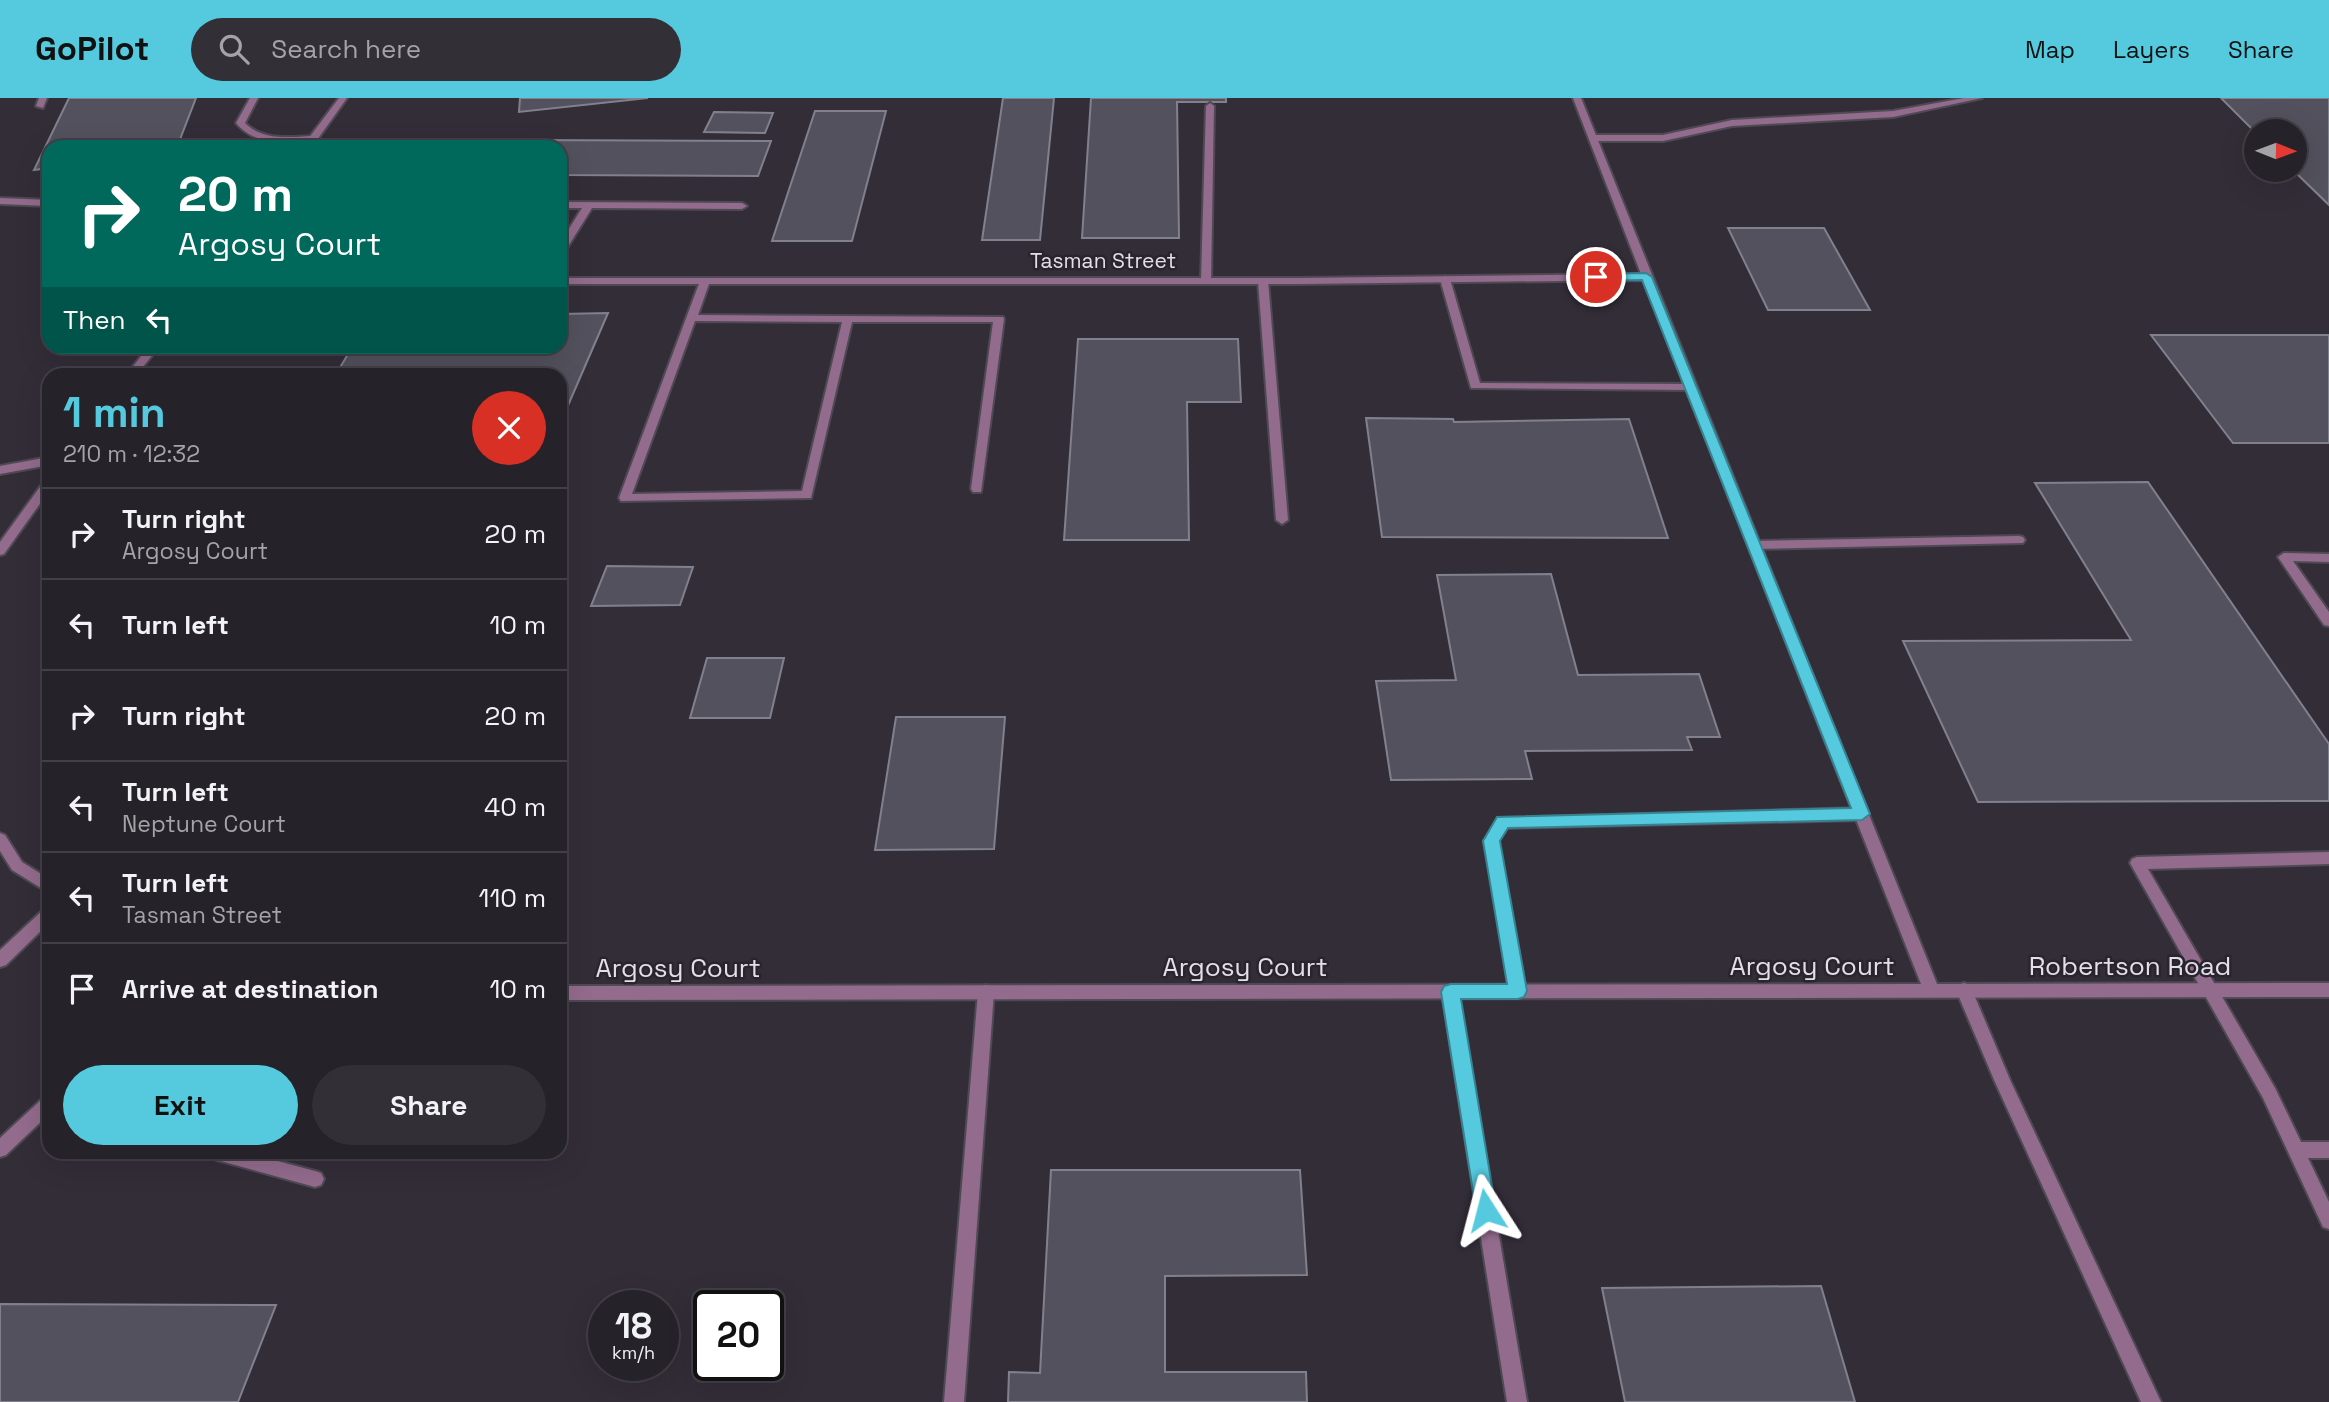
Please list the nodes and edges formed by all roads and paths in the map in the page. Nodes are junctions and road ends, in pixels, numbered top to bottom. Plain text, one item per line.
1 (254, 98) edge
2 (343, 98) edge
3 (1577, 98) edge
4 (1978, 98) edge
5 (1210, 106) dead end
6 (1593, 138) junction
7 (286, 140) edge
8 (312, 140) edge
9 (0, 201) edge
10 (42, 203) edge
11 (567, 205) edge
12 (589, 205) junction
13 (742, 206) dead end
14 (567, 240) edge
15 (1646, 277) junction
16 (1445, 279) junction
17 (567, 281) edge
18 (705, 281) junction
19 (1206, 281) junction
20 (1262, 281) junction
21 (691, 318) junction
22 (848, 318) junction
23 (148, 354) edge
24 (137, 368) edge
25 (1690, 387) junction
26 (42, 462) edge
27 (0, 470) edge
28 (977, 489) dead end
29 (42, 493) edge
30 (1282, 520) dead end
31 (2019, 540) dead end
32 (1754, 545) junction
33 (0, 551) edge
34 (2329, 558) edge
35 (2329, 622) edge
36 (1862, 814) junction
37 (0, 839) edge
38 (2329, 858) edge
39 (42, 882) edge
40 (42, 920) edge
41 (0, 960) edge
42 (1931, 990) junction
43 (1965, 990) junction
44 (2211, 990) junction
45 (2329, 990) edge
46 (1518, 991) junction
47 (986, 992) junction
48 (1451, 992) junction
49 (567, 993) edge
50 (42, 1110) edge
51 (0, 1149) edge
52 (2296, 1150) junction
53 (2329, 1150) edge
54 (242, 1159) edge
55 (315, 1179) dead end
56 (2329, 1221) edge
57 (954, 1402) edge
58 (1517, 1402) edge
59 (2151, 1402) edge

1 - 7 street
2 - 8 street
3 - 6 street
4 - 6 street
5 - 19 street
6 - 15 street
9 - 10 street
11 - 12 street
12 - 13 street
12 - 14 street
15 - 16 street, Tasman Street
15 - 25 street
16 - 20 street, Tasman Street
16 - 25 street
17 - 18 street, Tasman Street
18 - 19 street, Tasman Street
18 - 21 street
19 - 20 street, Tasman Street
20 - 30 street
21 - 22 street
21 - 22 street
22 - 28 street
23 - 24 street
25 - 32 street
26 - 27 street
29 - 33 street
31 - 32 street
32 - 36 street
34 - 35 street
36 - 42 street
36 - 46 street
37 - 39 street
38 - 44 street
40 - 41 street
42 - 43 street, Robertson Road
42 - 46 street, Argosy Court
43 - 44 street, Robertson Road
43 - 59 street
44 - 45 street, Robertson Road
44 - 52 street
46 - 48 street, Argosy Court
47 - 48 street, Argosy Court
47 - 49 street, Argosy Court
47 - 57 street
48 - 58 street
50 - 51 street
52 - 53 street
52 - 56 street
54 - 55 street

